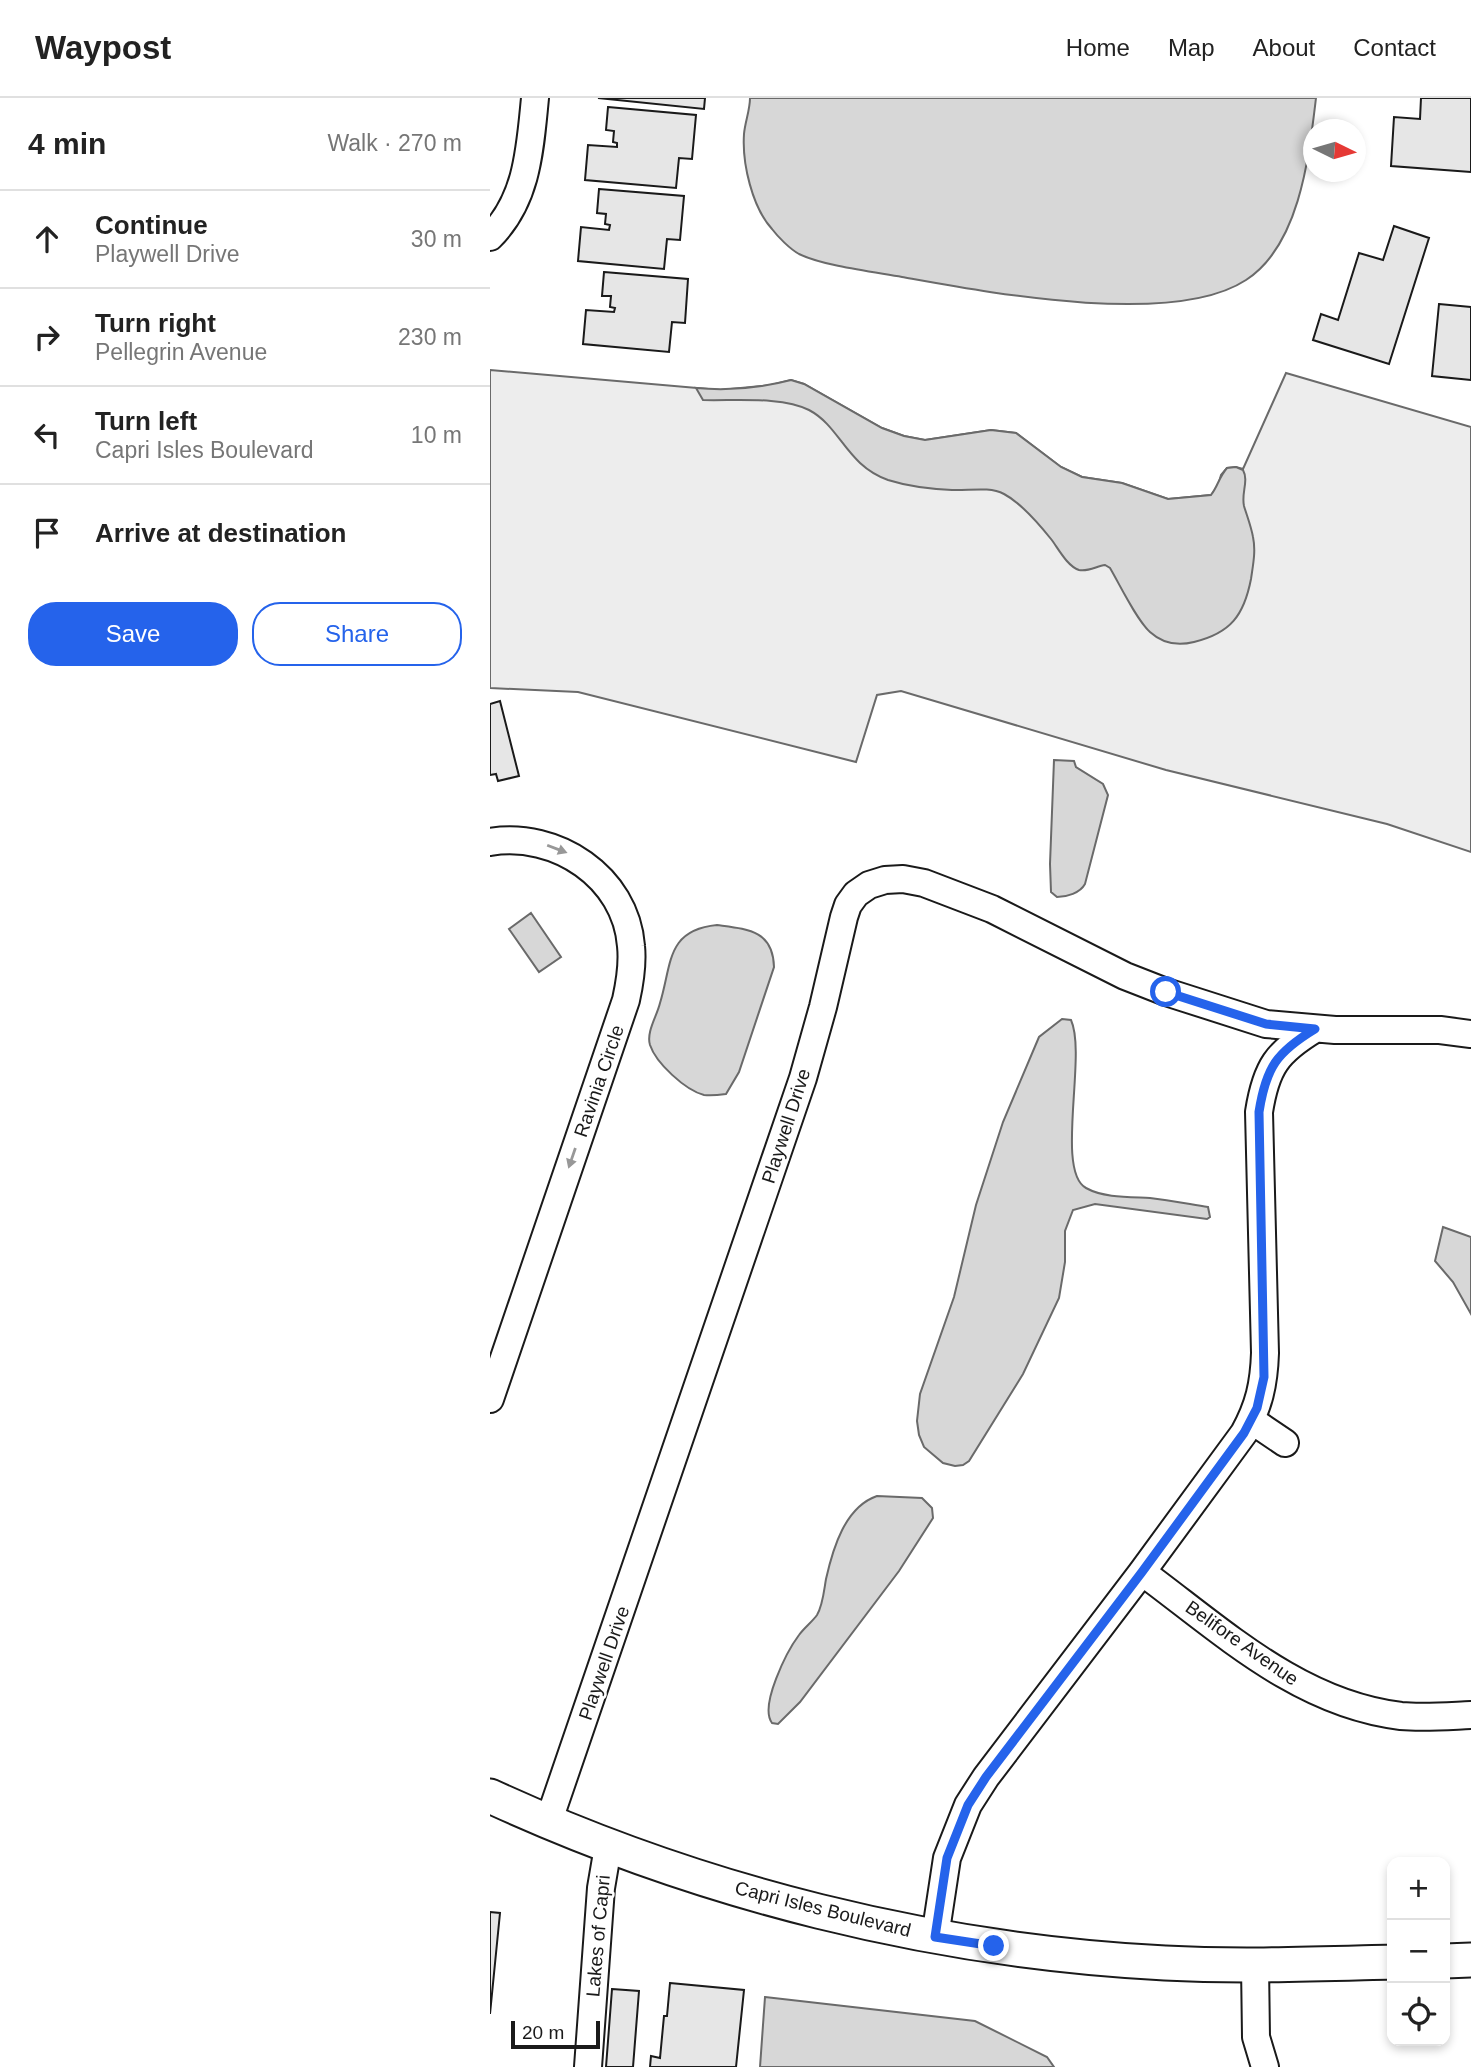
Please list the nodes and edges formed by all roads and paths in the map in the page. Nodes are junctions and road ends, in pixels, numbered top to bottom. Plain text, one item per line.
1 (535, 98) edge
2 (490, 237) edge
3 (490, 842) edge
4 (1315, 1029) junction
5 (1471, 1034) edge
6 (490, 1399) edge
7 (1251, 1420) junction
8 (1285, 1443) dead end
9 (1142, 1572) junction
10 (1471, 1715) edge
11 (490, 1796) edge
12 (548, 1823) junction
13 (608, 1847) junction
14 (935, 1937) junction
15 (1471, 1960) edge
16 (1450, 1961) edge
17 (1387, 1962) edge
18 (1255, 1965) junction
19 (588, 2067) edge
20 (1265, 2067) edge

1 - 2 street
3 -> 6 street, Ravinia Circle
4 - 5 street, Playwell Drive
4 - 7 street
4 - 12 street, Playwell Drive
7 - 8 street
7 - 9 street
9 - 10 street, Belifore Avenue
9 - 14 street
11 - 12 street, Capri Isles Boulevard
12 - 13 street, Capri Isles Boulevard
13 - 14 street, Capri Isles Boulevard
13 - 19 street, Lakes of Capri
14 - 18 street, Capri Isles Boulevard
15 - 16 street
17 - 18 street, Capri Isles Boulevard
18 - 20 street

